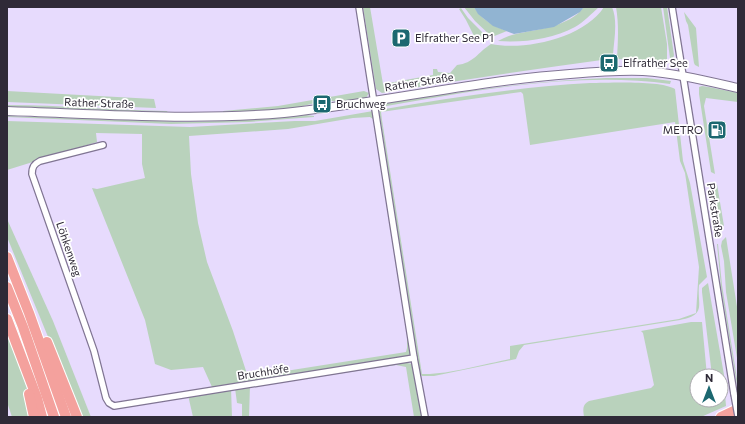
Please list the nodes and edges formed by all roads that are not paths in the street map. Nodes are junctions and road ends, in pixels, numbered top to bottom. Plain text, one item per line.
1 (359, 7) edge
2 (672, 7) edge
3 (683, 76) junction
4 (738, 88) edge
5 (374, 101) junction
6 (7, 111) edge
7 (103, 144) dead end
8 (7, 257) edge
9 (7, 287) edge
10 (29, 313) junction
11 (8, 322) edge
12 (414, 358) junction
13 (114, 406) joint
14 (738, 409) edge
15 (738, 416) edge
16 (34, 417) edge
17 (42, 417) edge
18 (54, 417) edge
19 (66, 417) edge
20 (77, 417) edge
21 (425, 417) edge
22 (721, 417) edge

1 - 5 street
2 - 3 street, Parkstraße
3 - 4 main road, Rather Straße
3 - 5 main road, Rather Straße
3 - 15 street, Parkstraße, bridge
5 - 6 main road, Rather Straße
5 - 12 street
7 - 13 street, Löhkenweg
8 - 10 highway
9 - 18 highway
10 - 19 highway
10 - 20 highway
11 - 16 highway
11 - 17 highway
12 - 13 street, Bruchhöfe
12 - 21 street
14 - 22 highway

